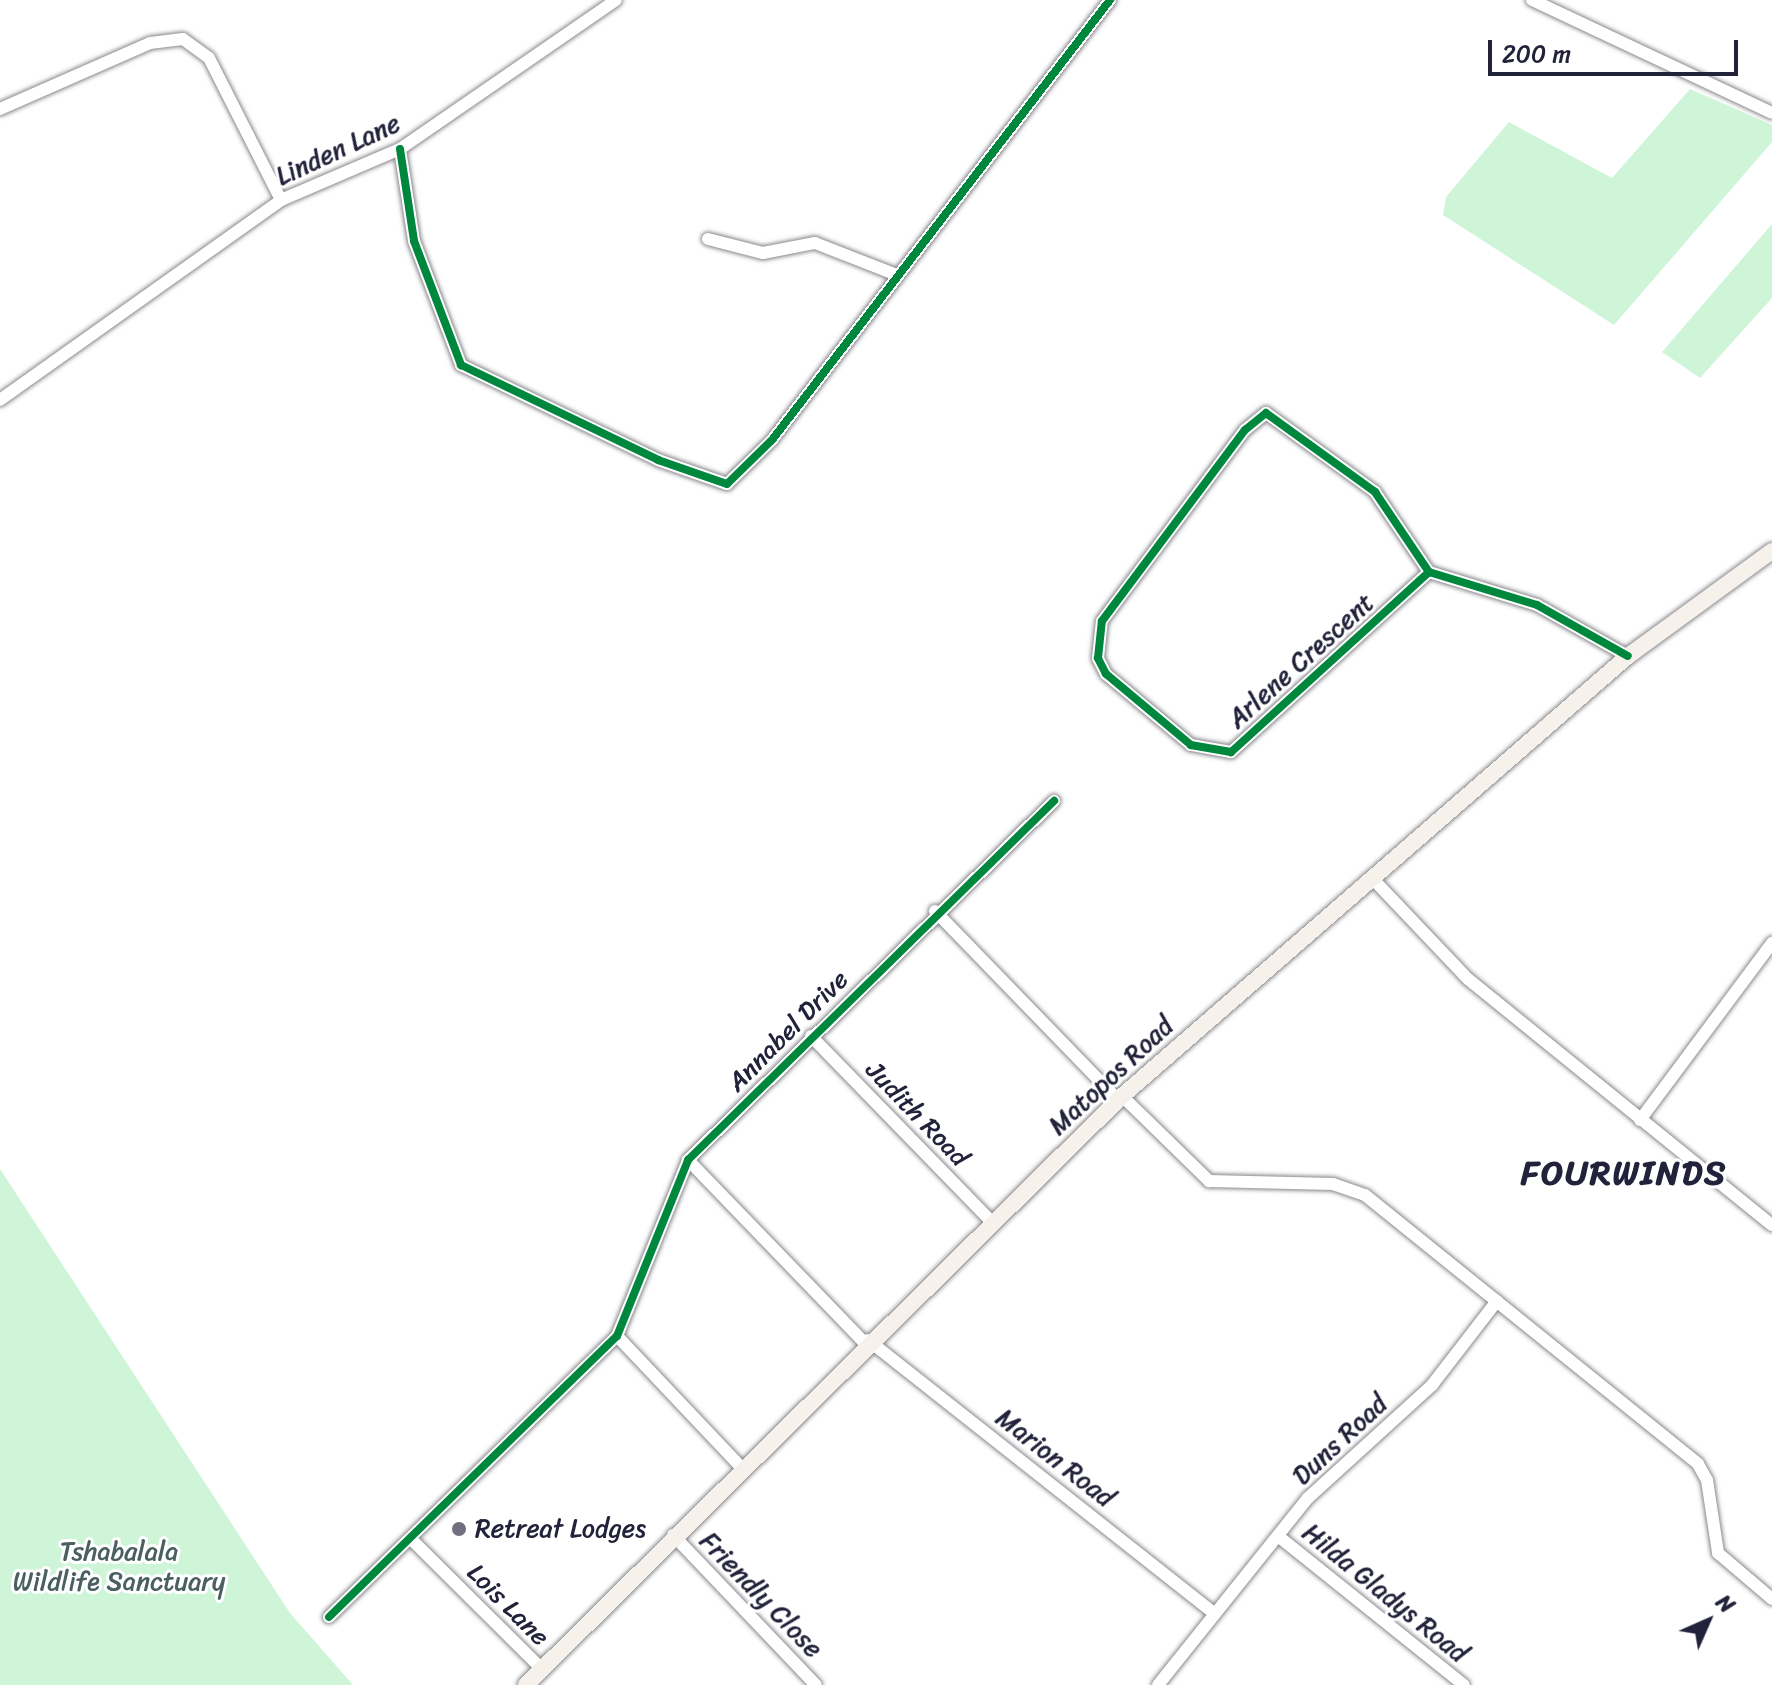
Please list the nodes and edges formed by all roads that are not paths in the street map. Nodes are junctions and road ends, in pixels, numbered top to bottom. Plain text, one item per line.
1 (616, 0) edge
2 (1110, 0) edge
3 (1532, 0) edge
4 (0, 109) edge
5 (1772, 113) edge
6 (400, 149) junction
7 (281, 200) junction
8 (708, 239) dead end
9 (897, 275) junction
10 (2, 400) edge
11 (1768, 558) edge
12 (1429, 572) junction
13 (1628, 656) junction
14 (1054, 801) dead end
15 (1372, 878) junction
16 (935, 911) junction
17 (1772, 943) edge
18 (811, 1036) junction
19 (1120, 1098) junction
20 (1640, 1120) junction
21 (688, 1160) junction
22 (992, 1222) junction
23 (1772, 1225) edge
24 (1497, 1301) junction
25 (617, 1336) junction
26 (866, 1341) junction
27 (741, 1467) junction
28 (673, 1535) junction
29 (1278, 1536) junction
30 (411, 1539) junction
31 (1772, 1599) edge
32 (1213, 1612) junction
33 (329, 1617) dead end
34 (541, 1668) junction
35 (526, 1685) edge
36 (816, 1685) edge
37 (1158, 1685) edge
38 (1464, 1685) edge

1 - 6 street, Linden Lane
2 - 9 street
3 - 5 street
4 - 7 street
6 - 7 street, Linden Lane
6 - 9 street
7 - 10 street, Linden Lane
8 - 9 street
11 - 13 main road, Matopos Road
12 - 12 street, Arlene Crescent
12 - 13 street
13 - 15 main road, Matopos Road
14 - 16 street, Annabel Drive
15 - 19 main road, Matopos Road
15 - 20 street
16 - 18 street, Annabel Drive
16 - 19 street
17 - 20 street
18 - 21 street, Annabel Drive
18 - 22 street, Judith Road
19 - 22 main road, Matopos Road
19 - 24 street
20 - 23 street
21 - 25 street, Annabel Drive
21 - 26 street, Marion Road
22 - 26 main road, Matopos Road
24 - 29 street, Duns Road
24 - 31 street
25 - 27 street
25 - 30 street
26 - 27 main road, Matopos Road
26 - 32 street, Marion Road
27 - 28 main road, Matopos Road
28 - 34 main road, Matopos Road
28 - 36 street, Friendly Close
29 - 32 street, Duns Road
29 - 38 street, Hilda Gladys Road
30 - 33 street
30 - 34 street, Lois Lane
32 - 37 street, Duns Road
34 - 35 main road, Matopos Road

